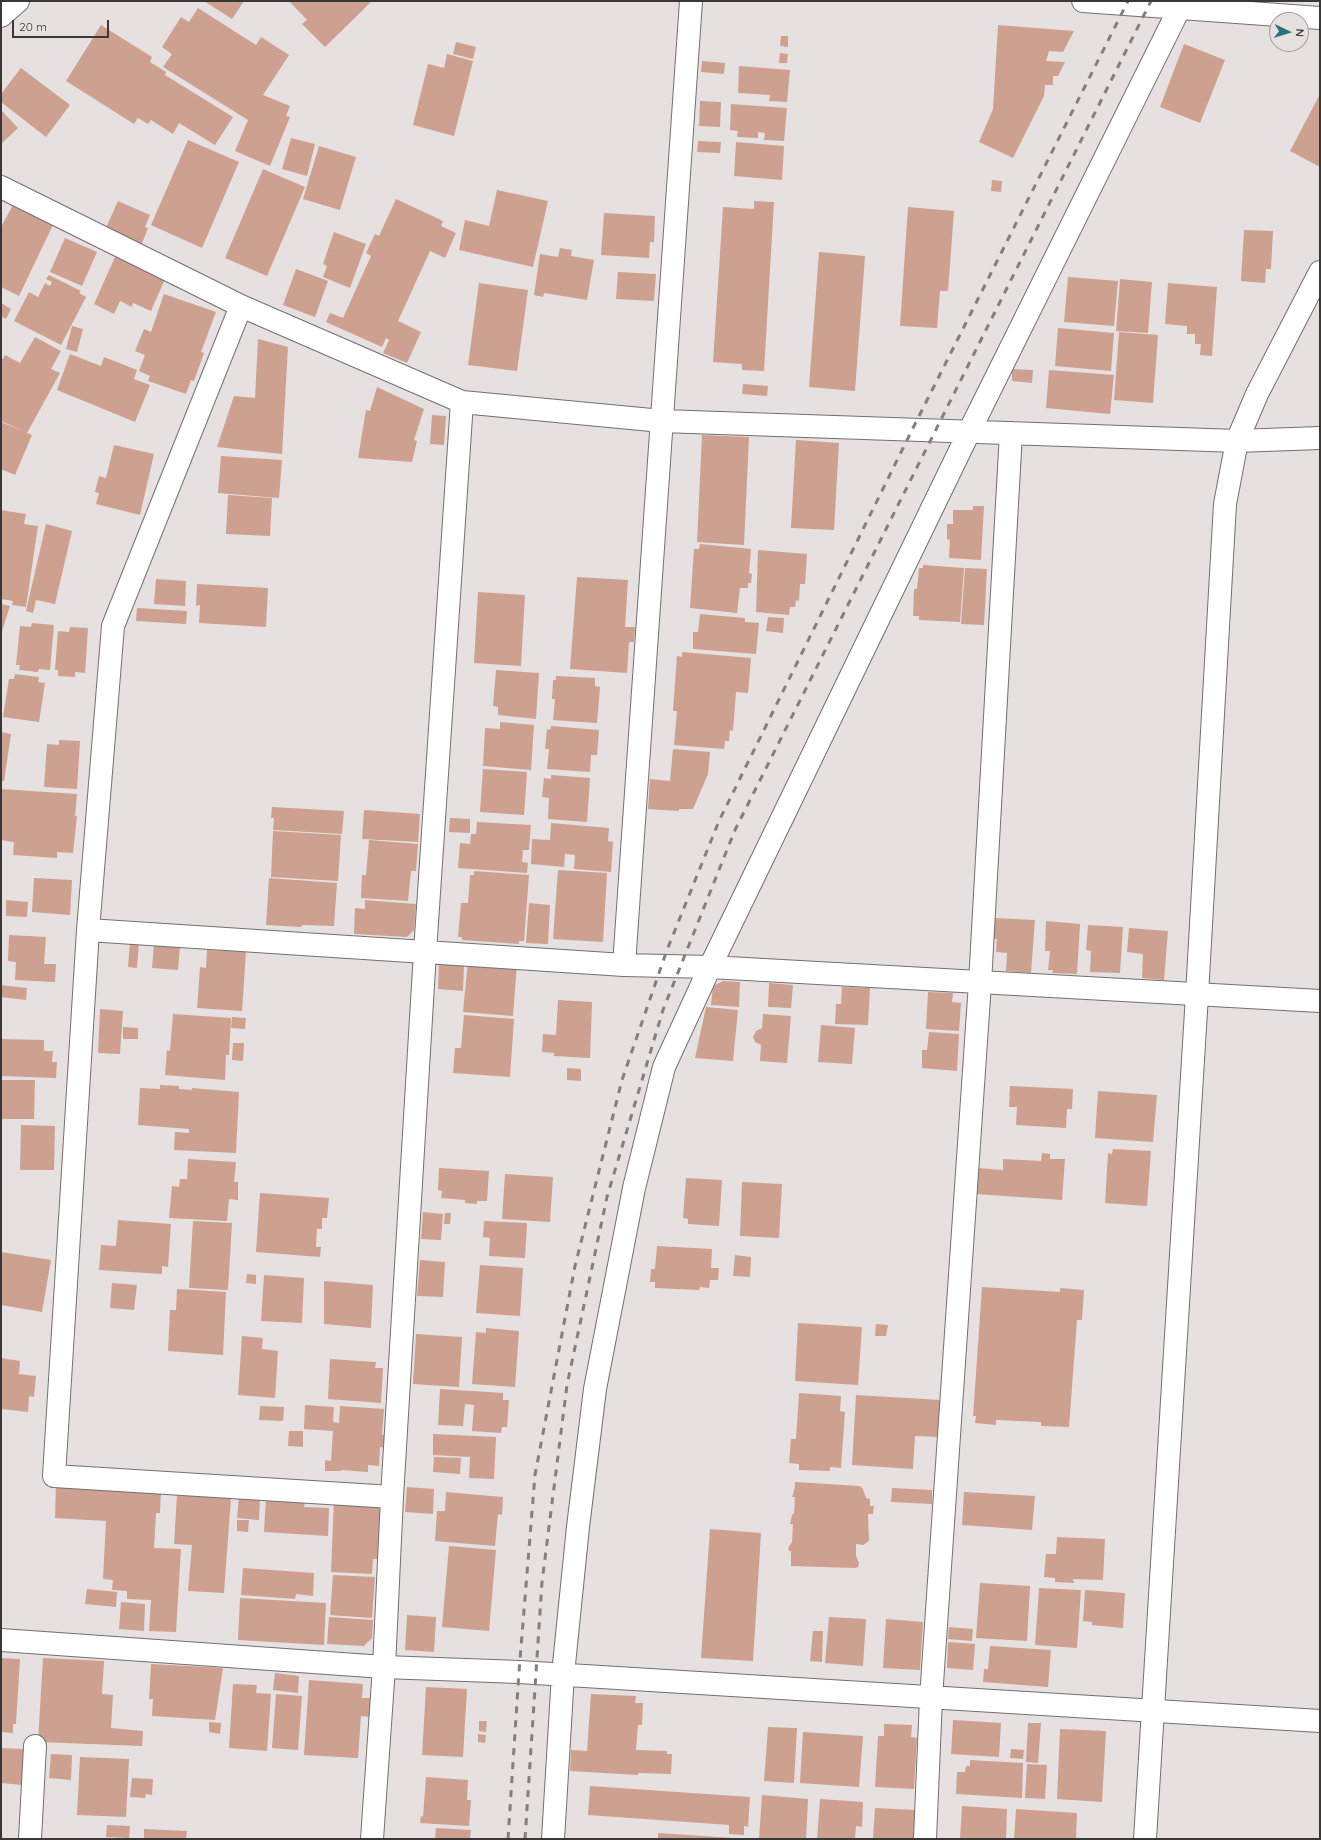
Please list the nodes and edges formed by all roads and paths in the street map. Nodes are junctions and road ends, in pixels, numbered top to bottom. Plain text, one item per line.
1 (18, 1) edge
2 (691, 1) edge
3 (1083, 1) edge
4 (1181, 5) edge
5 (1, 16) edge
6 (1320, 18) edge
7 (1, 187) edge
8 (1320, 272) edge
9 (241, 306) junction
10 (462, 402) junction
11 (662, 422) junction
12 (969, 432) junction
13 (1011, 433) junction
14 (1320, 438) edge
15 (1237, 441) junction
16 (88, 930) junction
17 (425, 952) junction
18 (624, 965) junction
19 (710, 967) junction
20 (980, 983) junction
21 (1197, 995) junction
22 (1320, 1001) edge
23 (392, 1497) junction
24 (1, 1640) edge
25 (384, 1667) junction
26 (563, 1674) junction
27 (931, 1698) junction
28 (1153, 1712) junction
29 (1320, 1721) edge
30 (35, 1746) dead end
31 (30, 1839) edge
32 (372, 1839) edge
33 (553, 1839) edge
34 (926, 1839) edge
35 (1145, 1839) edge

1 - 5 street
2 - 11 street
3 - 4 street
4 - 6 street
4 - 12 street
7 - 9 street
8 - 15 street
9 - 10 street
9 - 16 street
10 - 11 street
10 - 17 street
11 - 12 street
11 - 18 street
12 - 13 street
12 - 19 street
13 - 15 street
13 - 20 street
14 - 15 street
15 - 21 street
16 - 17 street
16 - 23 street
17 - 18 street
17 - 23 street
18 - 19 street
19 - 20 street
19 - 26 street
20 - 21 street
20 - 27 street
21 - 22 street
21 - 28 street
23 - 25 street
24 - 25 street
25 - 26 street
25 - 32 street
26 - 27 street
26 - 33 street
27 - 28 street
27 - 34 street
28 - 29 street
28 - 35 street
30 - 31 street

